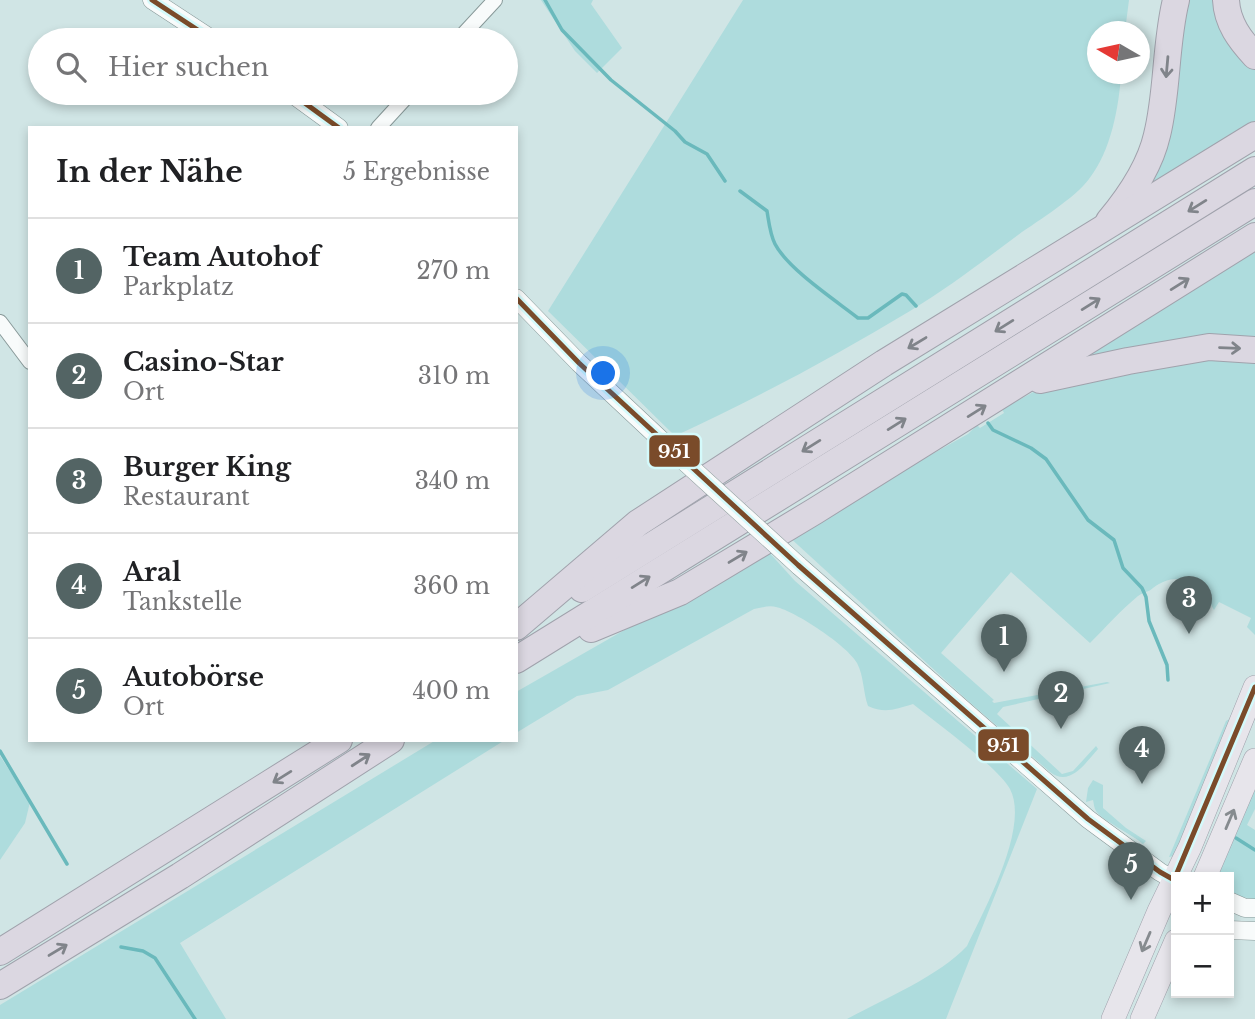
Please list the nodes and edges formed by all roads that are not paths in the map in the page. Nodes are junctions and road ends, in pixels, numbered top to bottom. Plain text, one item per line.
1 (152, 0) edge
2 (495, 0) edge
3 (1176, 0) edge
4 (1226, 0) edge
5 (195, 28) edge
6 (469, 28) edge
7 (1255, 56) edge
8 (307, 105) edge
9 (399, 105) edge
10 (336, 126) edge
11 (380, 126) edge
12 (1255, 135) edge
13 (1255, 170) edge
14 (1255, 202) edge
15 (1099, 233) junction
16 (1255, 236) edge
17 (518, 300) edge
18 (0, 322) edge
19 (1255, 350) edge
20 (28, 359) edge
21 (1018, 385) junction
22 (518, 626) edge
23 (518, 627) edge
24 (519, 659) edge
25 (1255, 687) edge
26 (337, 742) edge
27 (388, 742) edge
28 (1255, 760) edge
29 (1180, 872) edge
30 (1207, 872) edge
31 (1171, 878) edge
32 (1171, 892) edge
33 (1234, 903) edge
34 (1255, 908) edge
35 (1234, 930) edge
36 (1255, 931) edge
37 (0, 952) edge
38 (1171, 952) edge
39 (0, 986) edge
40 (1113, 1019) edge
41 (1142, 1019) edge

1 - 5 street
2 - 6 street
3 -> 15 highway
4 - 7 highway
8 - 10 street
9 - 11 street
12 - 15 highway
13 -> 23 highway
24 -> 14 highway
15 -> 22 highway
21 -> 16 highway
17 - 31 street, bridge
18 - 20 street
21 -> 19 highway
24 -> 21 highway
25 - 29 main road
26 -> 37 highway
39 -> 27 highway
30 -> 28 main road
32 -> 40 main road
33 - 34 street
35 - 36 street
38 - 41 main road

